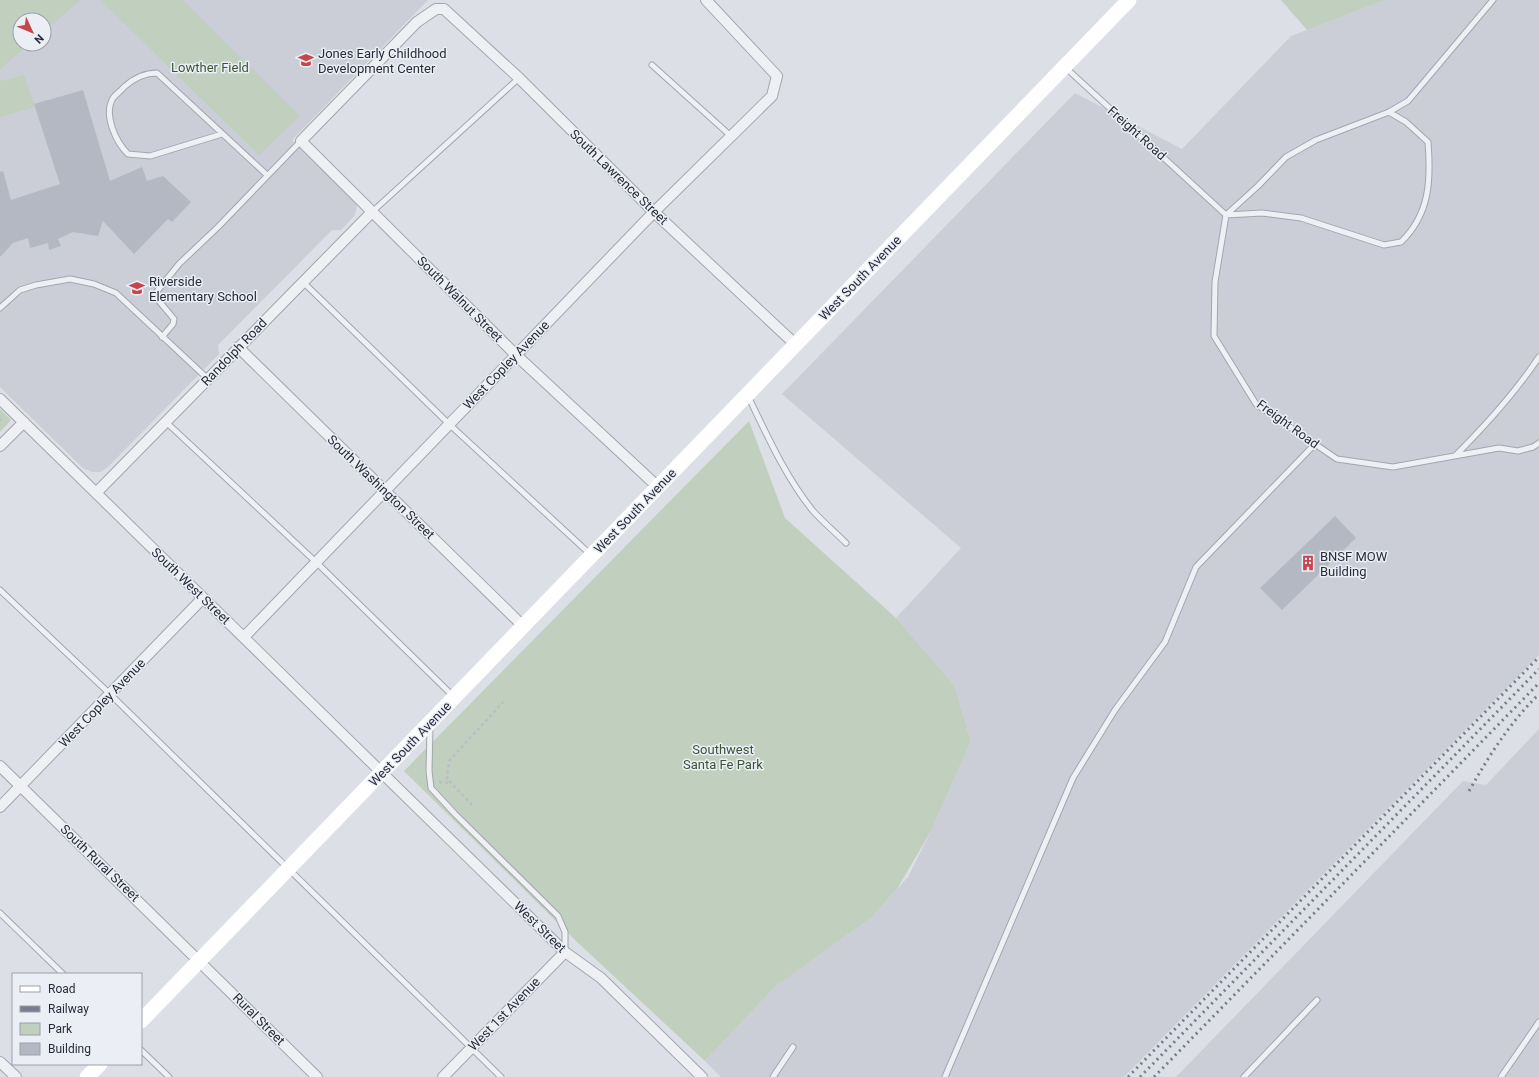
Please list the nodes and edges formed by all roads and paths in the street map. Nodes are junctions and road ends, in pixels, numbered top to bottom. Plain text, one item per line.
1 (706, 0) edge
2 (1493, 0) edge
3 (1123, 2) edge
4 (652, 65) dead end
5 (1064, 67) junction
6 (519, 78) junction
7 (1389, 112) junction
8 (222, 134) junction
9 (732, 137) junction
10 (301, 141) junction
11 (267, 175) junction
12 (372, 212) junction
13 (654, 212) junction
14 (1226, 215) junction
15 (303, 282) junction
16 (0, 308) edge
17 (162, 337) junction
18 (796, 345) junction
19 (238, 347) junction
20 (516, 355) junction
21 (1539, 357) edge
22 (208, 380) junction
23 (747, 395) junction
24 (0, 399) edge
25 (24, 422) junction
26 (166, 422) junction
27 (450, 424) junction
28 (1539, 442) edge
29 (1315, 444) junction
30 (0, 446) edge
31 (1455, 456) junction
32 (658, 487) junction
33 (385, 491) junction
34 (96, 493) junction
35 (846, 543) dead end
36 (593, 556) junction
37 (317, 563) junction
38 (0, 590) edge
39 (203, 598) junction
40 (524, 627) junction
41 (244, 637) junction
42 (110, 694) junction
43 (455, 698) junction
44 (503, 702) dead end
45 (430, 724) junction
46 (0, 766) edge
47 (382, 773) junction
48 (439, 782) dead end
49 (450, 783) junction
50 (21, 786) junction
51 (472, 805) dead end
52 (0, 807) edge
53 (289, 868) junction
54 (0, 913) edge
55 (565, 952) junction
56 (200, 960) junction
57 (62, 973) edge
58 (1317, 1000) dead end
59 (142, 1020) edge
60 (1539, 1022) edge
61 (793, 1047) dead end
62 (471, 1048) junction
63 (142, 1051) edge
64 (0, 1062) edge
65 (99, 1065) edge
66 (16, 1077) edge
67 (87, 1077) edge
68 (169, 1077) edge
69 (318, 1077) edge
70 (443, 1077) edge
71 (501, 1077) edge
72 (702, 1077) edge
73 (773, 1077) edge
74 (945, 1077) edge
75 (1244, 1077) edge
76 (1501, 1077) edge

1 - 9 street, West Copley Avenue
2 - 7 lane
3 - 5 main road, West South Avenue
4 - 9 lane
5 - 14 lane, Freight Road
5 - 18 main road, West South Avenue
6 - 10 street, South Lawrence Street
6 - 12 lane
6 - 13 street, South Lawrence Street
7 - 14 lane
7 - 14 lane
8 - 8 lane
8 - 11 lane
9 - 13 street, West Copley Avenue
10 - 11 lane
10 - 12 street, South Walnut Street
11 - 17 lane
12 - 15 street, Randolph Road
12 - 20 street, South Walnut Street
13 - 18 street, South Lawrence Street
13 - 20 street, West Copley Avenue
14 - 29 lane, Freight Road
15 - 19 street, Randolph Road
15 - 27 lane
16 - 17 lane
17 - 22 lane
18 - 23 main road, West South Avenue
19 - 22 street, Randolph Road
19 - 33 street, South Washington Street
20 - 27 street, West Copley Avenue
20 - 32 street, South Walnut Street
21 - 31 lane
22 - 26 street, Randolph Road
23 - 32 main road, West South Avenue
23 - 35 lane
24 - 25 street, South West Street
25 - 30 street
25 - 34 street, South West Street
26 - 34 street, Randolph Road
26 - 37 lane
27 - 33 street, West Copley Avenue
27 - 36 lane
28 - 31 lane, Freight Road
29 - 31 lane, Freight Road
29 - 74 lane
32 - 36 main road, West South Avenue
33 - 37 street, West Copley Avenue
33 - 40 street, South Washington Street
34 - 39 street, South West Street
36 - 40 main road, West South Avenue
37 - 41 street, West Copley Avenue
37 - 43 lane
38 - 42 lane
39 - 41 street, South West Street
39 - 42 street, West Copley Avenue
40 - 43 main road, West South Avenue
41 - 47 street, South West Street
42 - 50 street, West Copley Avenue
42 - 53 lane
43 - 45 main road, West South Avenue
44 - 49 path
45 - 47 main road, West South Avenue
45 - 55 lane
46 - 50 street, South Rural Street
47 - 53 main road, West South Avenue
47 - 55 street, West Street
48 - 49 path
49 - 51 path
50 - 52 street, West Copley Avenue
50 - 56 street, South Rural Street
53 - 56 main road, West South Avenue
53 - 62 lane
54 - 57 lane
55 - 62 street, West 1st Avenue
55 - 72 street, West Street
56 - 59 main road, West South Avenue
56 - 69 street, Rural Street
58 - 75 lane
60 - 76 lane
61 - 73 lane
62 - 70 street, West 1st Avenue
62 - 71 lane
63 - 68 lane
64 - 66 street
65 - 67 main road

